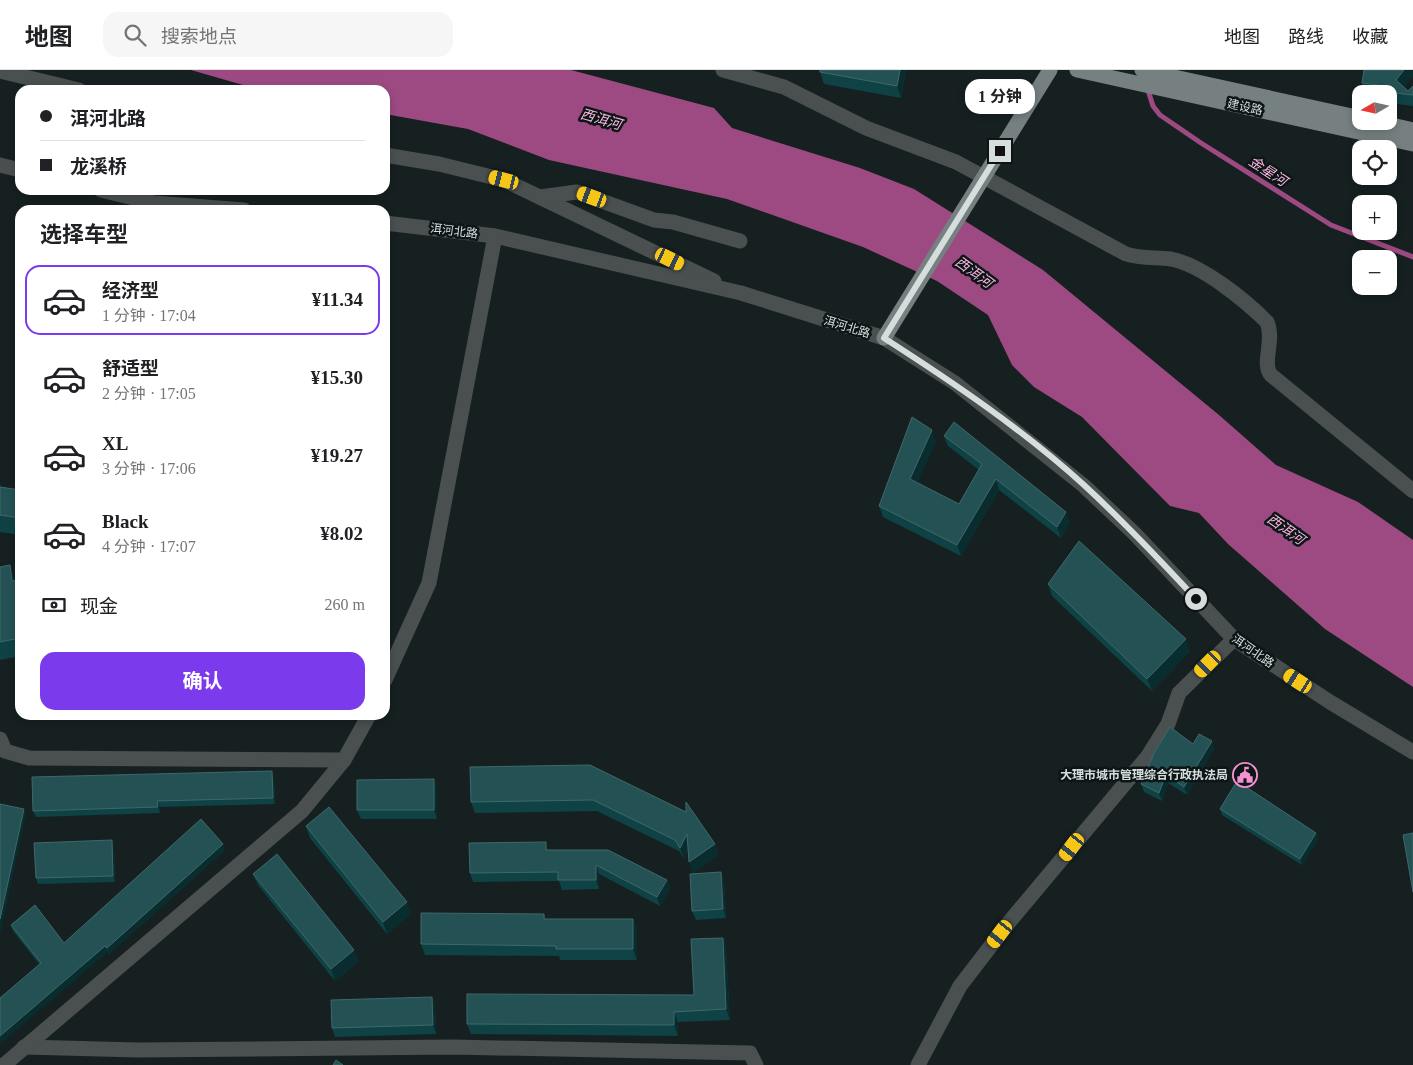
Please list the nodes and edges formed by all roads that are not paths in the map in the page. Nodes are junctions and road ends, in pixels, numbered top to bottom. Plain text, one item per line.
1 (723, 70) edge
2 (1050, 70) edge
3 (1077, 70) edge
4 (0, 71) edge
5 (1141, 77) edge
6 (58, 85) edge
7 (1352, 116) edge
8 (1398, 127) edge
9 (1413, 130) edge
10 (1413, 144) edge
11 (390, 156) edge
12 (0, 165) edge
13 (15, 169) edge
14 (121, 195) edge
15 (540, 197) junction
16 (180, 205) edge
17 (390, 224) edge
18 (494, 236) junction
19 (740, 241) dead end
20 (740, 293) junction
21 (884, 338) junction
22 (1413, 491) edge
23 (1234, 638) junction
24 (390, 669) edge
25 (367, 720) edge
26 (0, 739) edge
27 (1413, 752) edge
28 (344, 760) junction
29 (24, 1047) junction
30 (4, 1065) edge
31 (756, 1065) edge
32 (918, 1065) edge

1 - 22 street
2 - 21 main road, bridge
3 - 5 main road, 建设路
4 - 6 street
5 - 7 main road, 建设路
5 - 10 main road, 建设路
8 - 9 main road
11 - 15 street
12 - 13 street
14 - 16 street
15 - 19 street
15 - 20 street
17 - 18 street, 洱河北路
18 - 20 street, 洱河北路
18 - 24 street
20 - 21 street, 洱河北路
21 - 23 street, 洱河北路
23 - 27 street, 洱河北路
23 - 32 street
25 - 28 street
26 - 28 street
28 - 29 street
29 - 30 street
29 - 31 street

